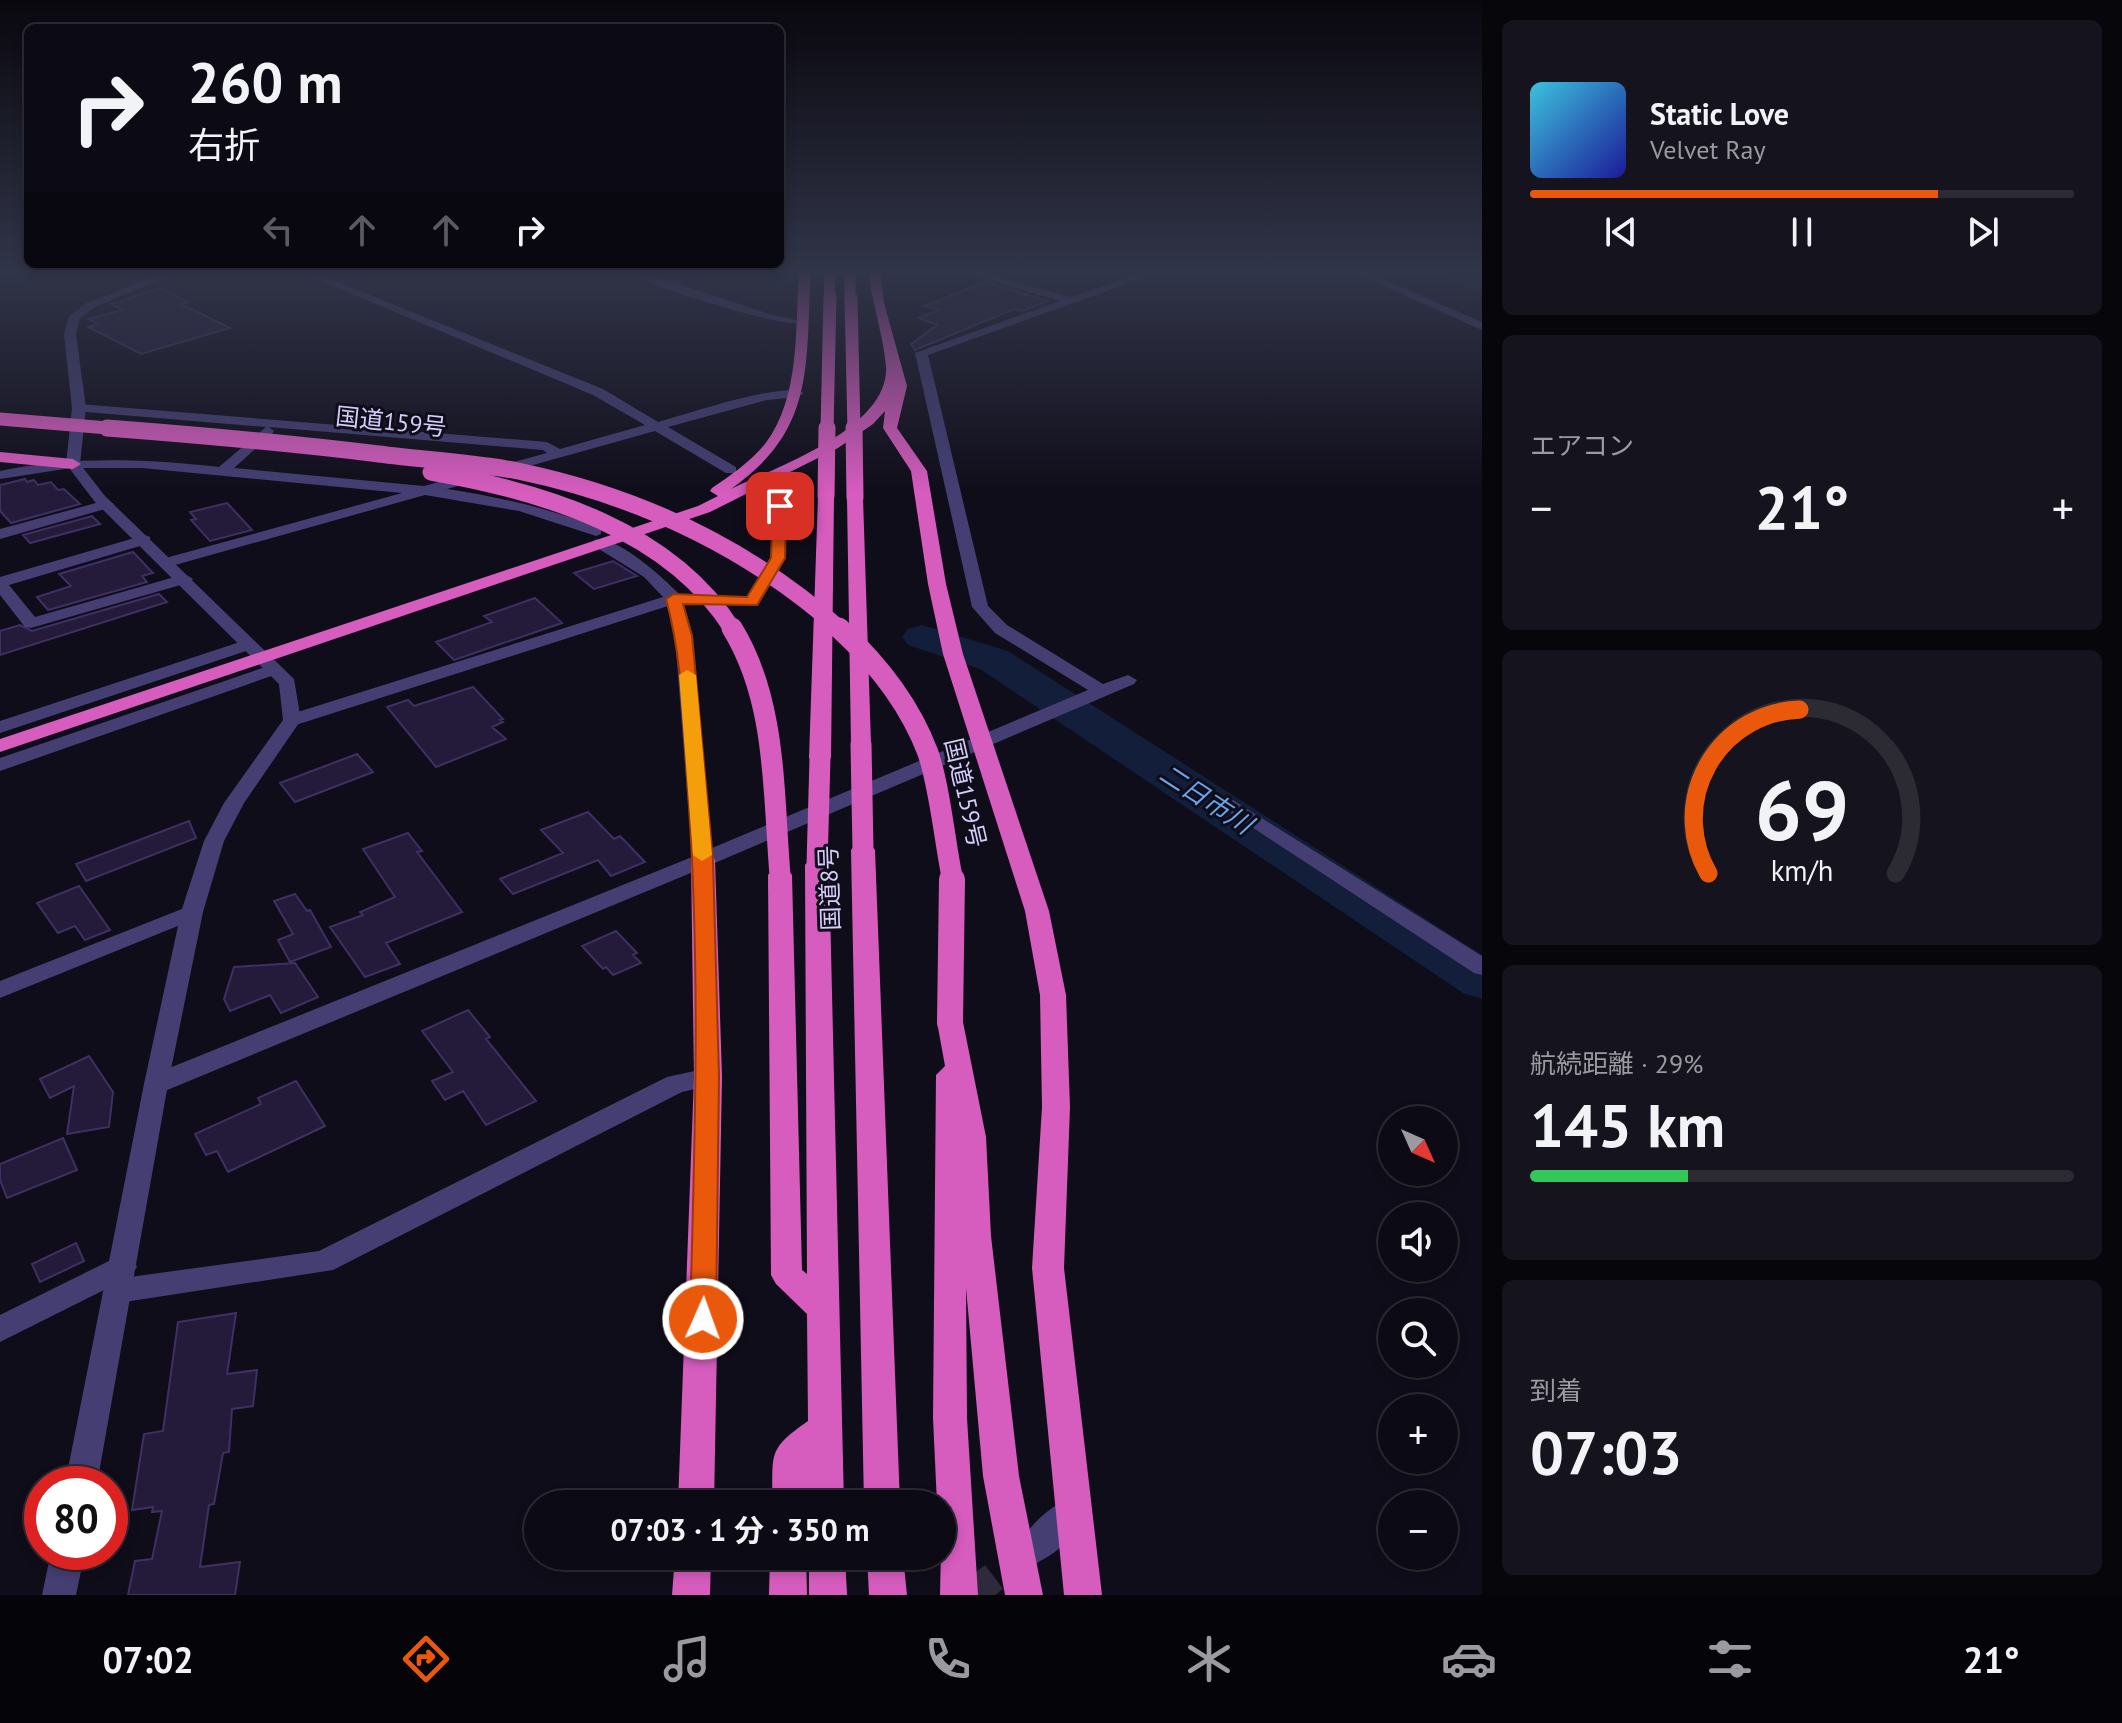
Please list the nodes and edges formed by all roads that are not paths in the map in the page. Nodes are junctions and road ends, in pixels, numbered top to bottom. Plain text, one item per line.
1 (71, 344) edge
2 (482, 344) edge
3 (799, 344) edge
4 (829, 344) edge
5 (852, 344) edge
6 (888, 344) edge
7 (946, 344) edge
8 (893, 368) junction
9 (798, 393) junction
10 (79, 408) junction
11 (0, 419) edge
12 (276, 423) junction
13 (655, 426) junction
14 (0, 430) edge
15 (556, 453) junction
16 (0, 457) edge
17 (0, 464) edge
18 (73, 464) junction
19 (731, 470) dead end
20 (221, 472) junction
21 (0, 475) edge
22 (427, 491) junction
23 (767, 491) dead end
24 (107, 504) junction
25 (0, 534) edge
26 (598, 537) junction
27 (145, 540) junction
28 (168, 562) junction
29 (185, 579) junction
30 (0, 583) edge
31 (674, 599) junction
32 (261, 657) junction
33 (1128, 680) dead end
34 (1101, 691) junction
35 (292, 720) junction
36 (0, 727) edge
37 (979, 741) junction
38 (0, 746) edge
39 (0, 765) edge
40 (1233, 806) dead end
41 (703, 860) junction
42 (192, 912) junction
43 (1482, 967) edge
44 (0, 990) edge
45 (950, 1022) junction
46 (708, 1077) junction
47 (156, 1084) junction
48 (120, 1279) junction
49 (822, 1307) junction
50 (0, 1329) edge
51 (824, 1429) junction
52 (84, 1466) edge
53 (697, 1490) edge
54 (790, 1490) edge
55 (826, 1490) edge
56 (882, 1490) edge
57 (1072, 1513) junction
58 (1034, 1548) tunnel mouth
59 (64, 1570) edge
60 (692, 1570) edge
61 (788, 1570) edge
62 (827, 1570) edge
63 (886, 1570) edge
64 (59, 1595) edge
65 (691, 1595) edge
66 (788, 1595) edge
67 (828, 1595) edge
68 (888, 1595) edge
69 (959, 1595) edge
70 (1024, 1595) edge
71 (1083, 1595) edge

1 - 10 street
2 - 13 street
3 - 9 highway
4 - 49 highway, 国道8号, bridge
5 - 56 highway, 国道8号, bridge
6 - 8 highway
7 - 34 street
8 - 26 highway
8 - 37 highway
9 - 13 street
9 - 26 highway
10 - 12 street
10 - 18 street
11 - 45 highway, 国道159号, bridge
12 - 15 street
12 - 20 street
13 - 15 street
13 - 19 street
14 - 49 highway, 国道159号, bridge
15 - 22 street
16 - 18 highway
17 - 18 highway
18 - 20 street
18 - 21 street
18 - 24 street
20 - 22 street
22 - 26 street
22 - 28 street
23 - 31 street
24 - 25 street
24 - 27 street
26 - 31 street
26 - 32 highway
27 - 28 street
27 - 30 street
28 - 29 street
29 - 30 street
29 - 32 street
31 - 35 street
31 - 41 street
32 - 35 street
32 - 36 street
32 - 38 highway
32 - 39 street
33 - 34 street
34 - 37 street
35 - 42 street
37 - 41 street
37 - 57 highway
40 - 43 street
41 - 46 highway
41 - 47 street
42 - 44 street
42 - 47 street
45 - 69 highway, 国道159号
45 - 70 highway
46 - 48 street
46 - 53 highway
47 - 48 street
48 - 50 street
48 - 52 street
49 - 51 highway, 国道8号
51 - 54 highway
51 - 55 highway, 国道8号
57 - 58 street
57 - 71 highway
59 - 64 street
60 - 65 highway
61 - 66 highway
62 - 67 highway
63 - 68 highway

